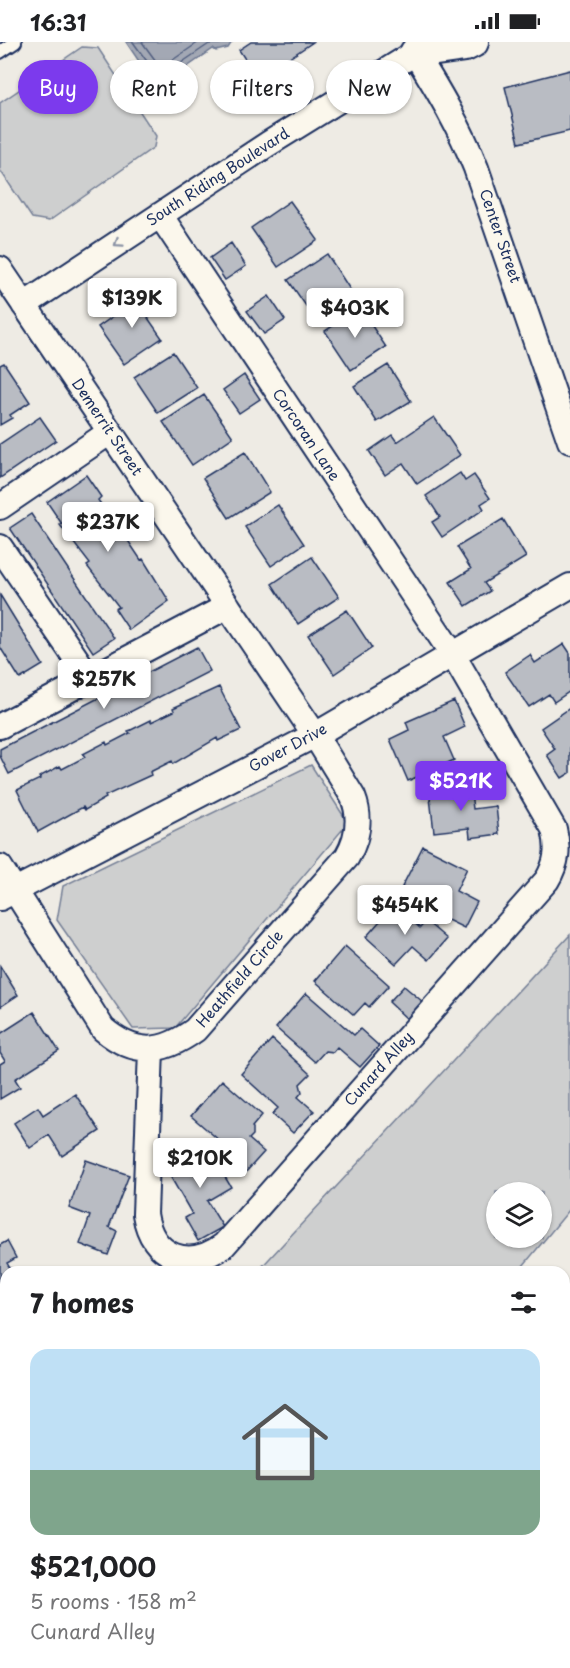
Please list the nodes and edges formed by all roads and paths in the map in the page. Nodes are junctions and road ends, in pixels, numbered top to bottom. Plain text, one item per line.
1 (15, 42) edge
2 (473, 42) edge
3 (417, 46) edge
4 (0, 52) edge
5 (160, 215) junction
6 (0, 269) edge
7 (24, 306) junction
8 (111, 432) junction
9 (570, 441) edge
10 (0, 507) edge
11 (0, 547) edge
12 (570, 586) edge
13 (228, 606) junction
14 (453, 655) junction
15 (90, 679) junction
16 (0, 726) edge
17 (315, 735) junction
18 (0, 867) edge
19 (8, 894) edge
20 (151, 1049) junction

1 - 4 lane
2 - 3 street, South Riding Boulevard
3 - 5 street, South Riding Boulevard
3 - 9 street, Center Street
5 -> 7 street, South Riding Boulevard
5 - 14 street, Corcoran Lane
6 - 7 street, Demerrit Street
7 - 8 street, Demerrit Street
8 - 10 street
8 - 13 street, Demerrit Street
11 - 15 street
12 - 14 street, Gover Drive
13 - 15 street
13 - 17 street, Demerrit Street
14 - 17 street, Gover Drive
14 - 20 street, Cunard Alley
15 - 16 street
17 - 19 street, Gover Drive
17 - 20 street, Heathfield Circle
18 - 19 street, Heathfield Circle
19 - 20 street, Heathfield Circle

